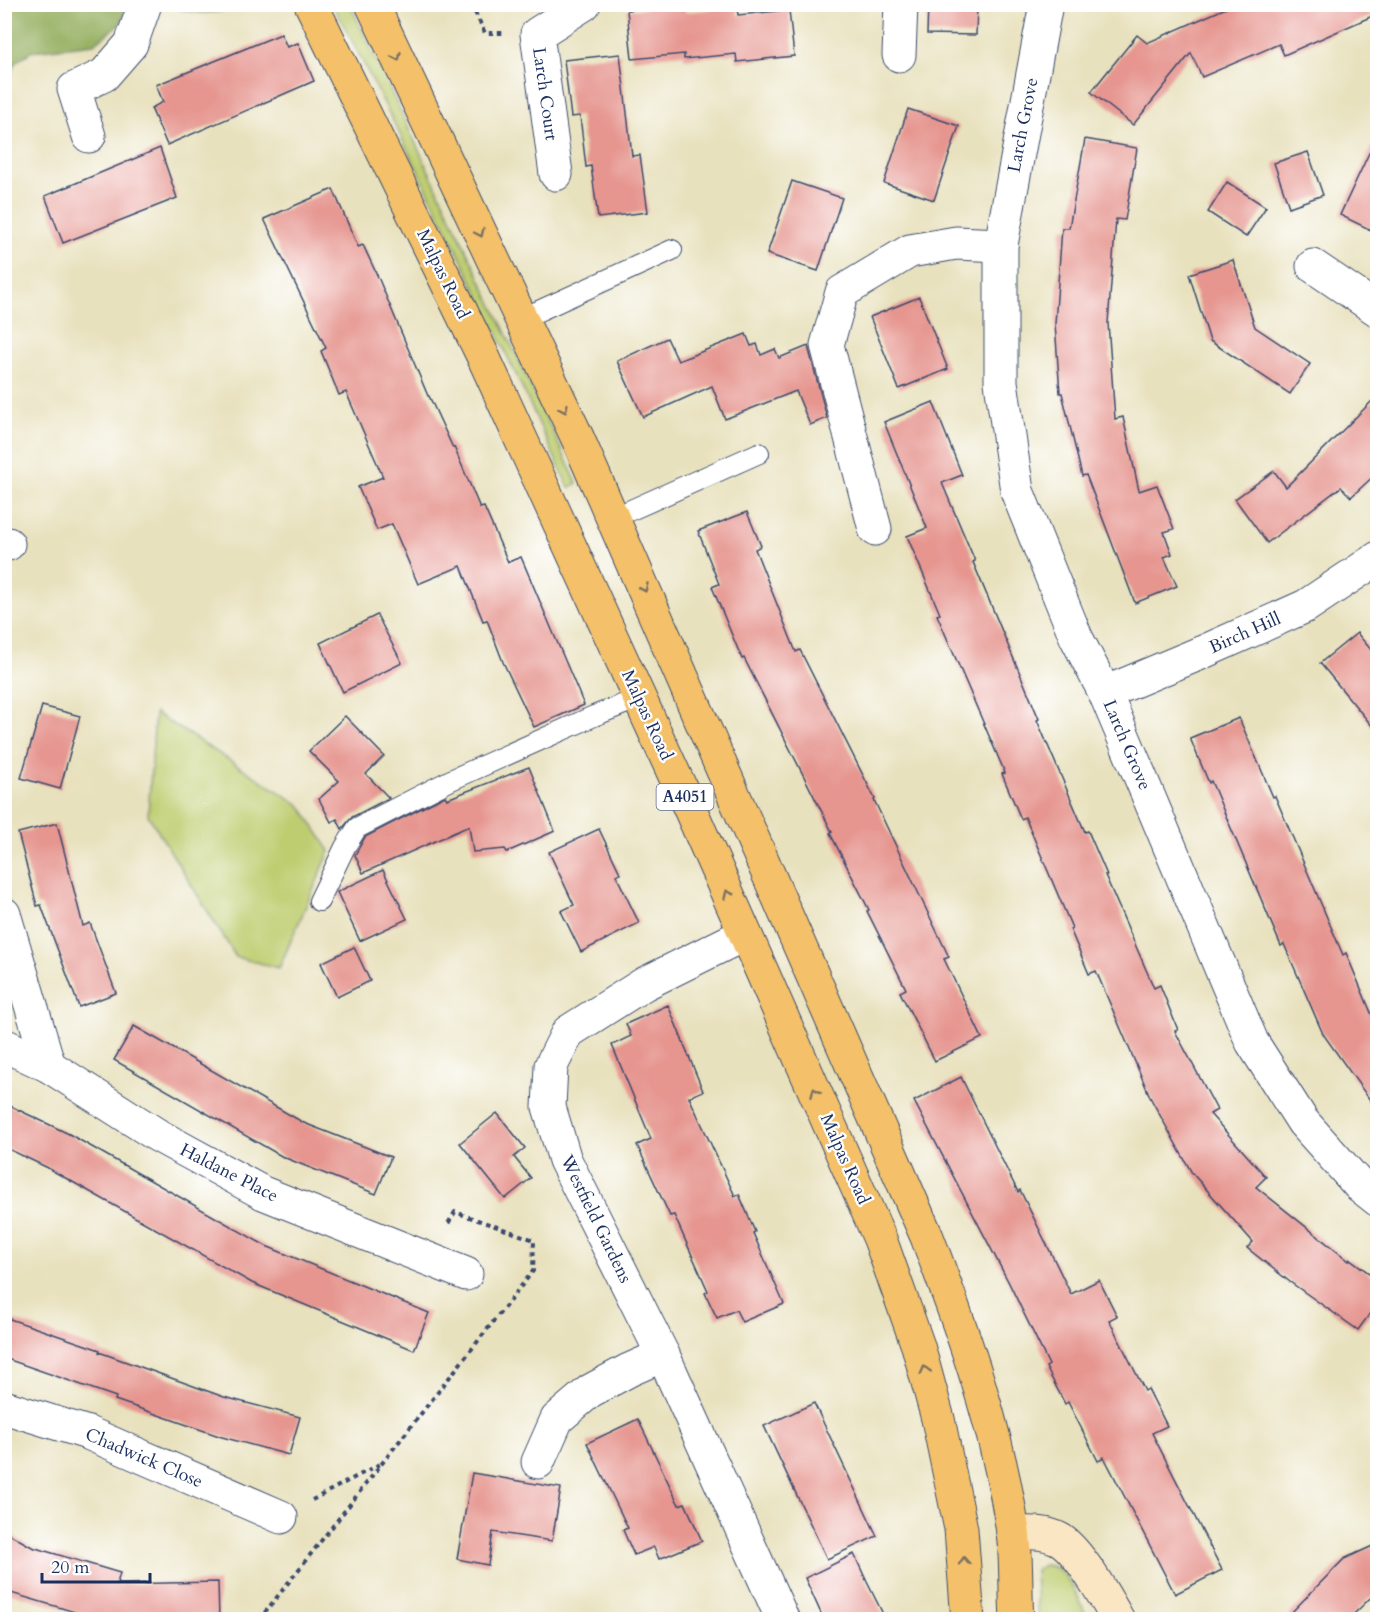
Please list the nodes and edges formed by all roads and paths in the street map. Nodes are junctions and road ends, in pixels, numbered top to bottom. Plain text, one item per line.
1 (145, 4) edge
2 (311, 4) edge
3 (372, 4) edge
4 (471, 4) edge
5 (584, 4) edge
6 (901, 4) edge
7 (1046, 4) edge
8 (537, 33) junction
9 (899, 55) dead end
10 (89, 136) dead end
11 (556, 174) dead end
12 (1001, 245) junction
13 (672, 250) dead end
14 (1313, 266) dead end
15 (1377, 310) edge
16 (521, 319) junction
17 (759, 453) dead end
18 (613, 518) junction
19 (875, 529) dead end
20 (1377, 558) edge
21 (1105, 693) junction
22 (639, 698) junction
23 (319, 901) dead end
24 (4, 914) edge
25 (745, 934) junction
26 (4, 1045) edge
27 (49, 1066) junction
28 (1377, 1200) edge
29 (427, 1258) junction
30 (466, 1274) dead end
31 (663, 1355) junction
32 (4, 1407) edge
33 (385, 1461) junction
34 (538, 1462) dead end
35 (281, 1517) joint
36 (1013, 1533) junction
37 (259, 1620) edge
38 (783, 1620) edge
39 (968, 1620) edge
40 (1017, 1620) edge
41 (1118, 1620) edge

1 - 10 street
2 - 22 main road, Malpas Road / A4051
3 -> 16 main road, A4051
4 - 8 path
5 - 8 street, Larch Court
6 - 9 street
7 - 12 street, Larch Grove
8 - 11 street, Larch Court
12 - 19 street
12 - 21 street, Larch Grove
13 - 16 lane
14 - 15 street
16 -> 18 main road, A4051
17 - 18 lane
18 -> 36 main road, A4051
20 - 21 street, Birch Hill
21 - 28 street, Larch Grove
22 - 23 lane
25 -> 22 main road, Malpas Road / A4051
24 - 27 street
25 - 31 street, Westfield Gardens
39 -> 25 main road, Malpas Road / A4051
26 - 27 street, Haldane Place
27 - 29 street, Haldane Place
29 - 30 street, Haldane Place
29 - 33 path
31 - 34 street
31 - 38 street, Westfield Gardens
32 - 35 street, Chadwick Close
33 - 35 path
33 - 37 path
36 - 40 main road, A4051
36 - 41 street

